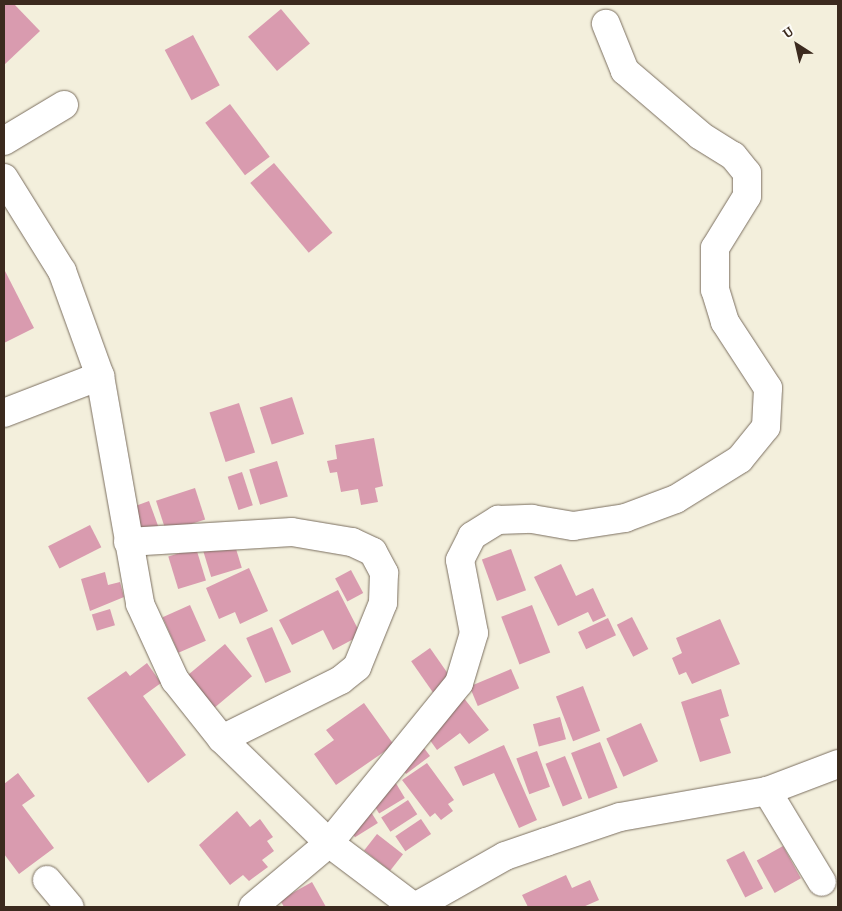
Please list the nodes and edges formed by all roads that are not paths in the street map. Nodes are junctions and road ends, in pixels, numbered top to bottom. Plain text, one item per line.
1 (606, 24) dead end
2 (64, 105) dead end
3 (4, 141) edge
4 (4, 178) edge
5 (100, 376) junction
6 (4, 413) edge
7 (128, 542) junction
8 (222, 739) junction
9 (838, 764) edge
10 (767, 792) junction
11 (329, 843) junction
12 (47, 880) dead end
13 (822, 882) dead end
14 (70, 907) edge
15 (253, 907) edge
16 (414, 907) edge

1 - 11 street
2 - 3 street
4 - 5 street
5 - 6 street
5 - 7 street
7 - 8 street
7 - 8 street
8 - 11 street
9 - 10 street
10 - 13 street
10 - 16 street
11 - 15 street
11 - 16 street
12 - 14 street

